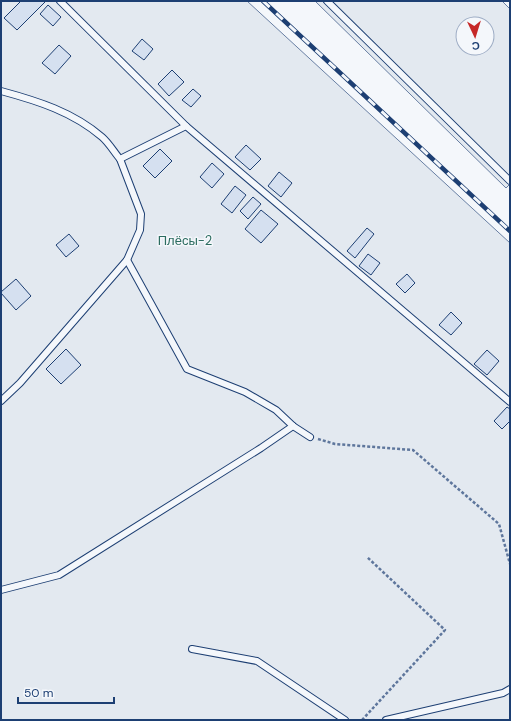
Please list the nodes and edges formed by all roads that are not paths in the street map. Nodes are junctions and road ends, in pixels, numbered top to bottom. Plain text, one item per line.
1 (60, 1) edge
2 (327, 1) edge
3 (1, 91) edge
4 (186, 126) junction
5 (120, 159) junction
6 (510, 181) edge
7 (127, 260) junction
8 (1, 401) edge
9 (510, 402) edge
10 (293, 426) junction
11 (310, 438) road end
12 (1, 590) edge
13 (192, 650) dead end
14 (510, 689) edge
15 (345, 720) edge
16 (386, 720) edge

1 - 4 lane
2 - 6 lane
3 - 5 lane
4 - 5 lane
4 - 9 lane
5 - 7 lane
7 - 8 lane
7 - 10 lane
10 - 11 lane
10 - 12 lane
13 - 15 lane
14 - 16 lane

